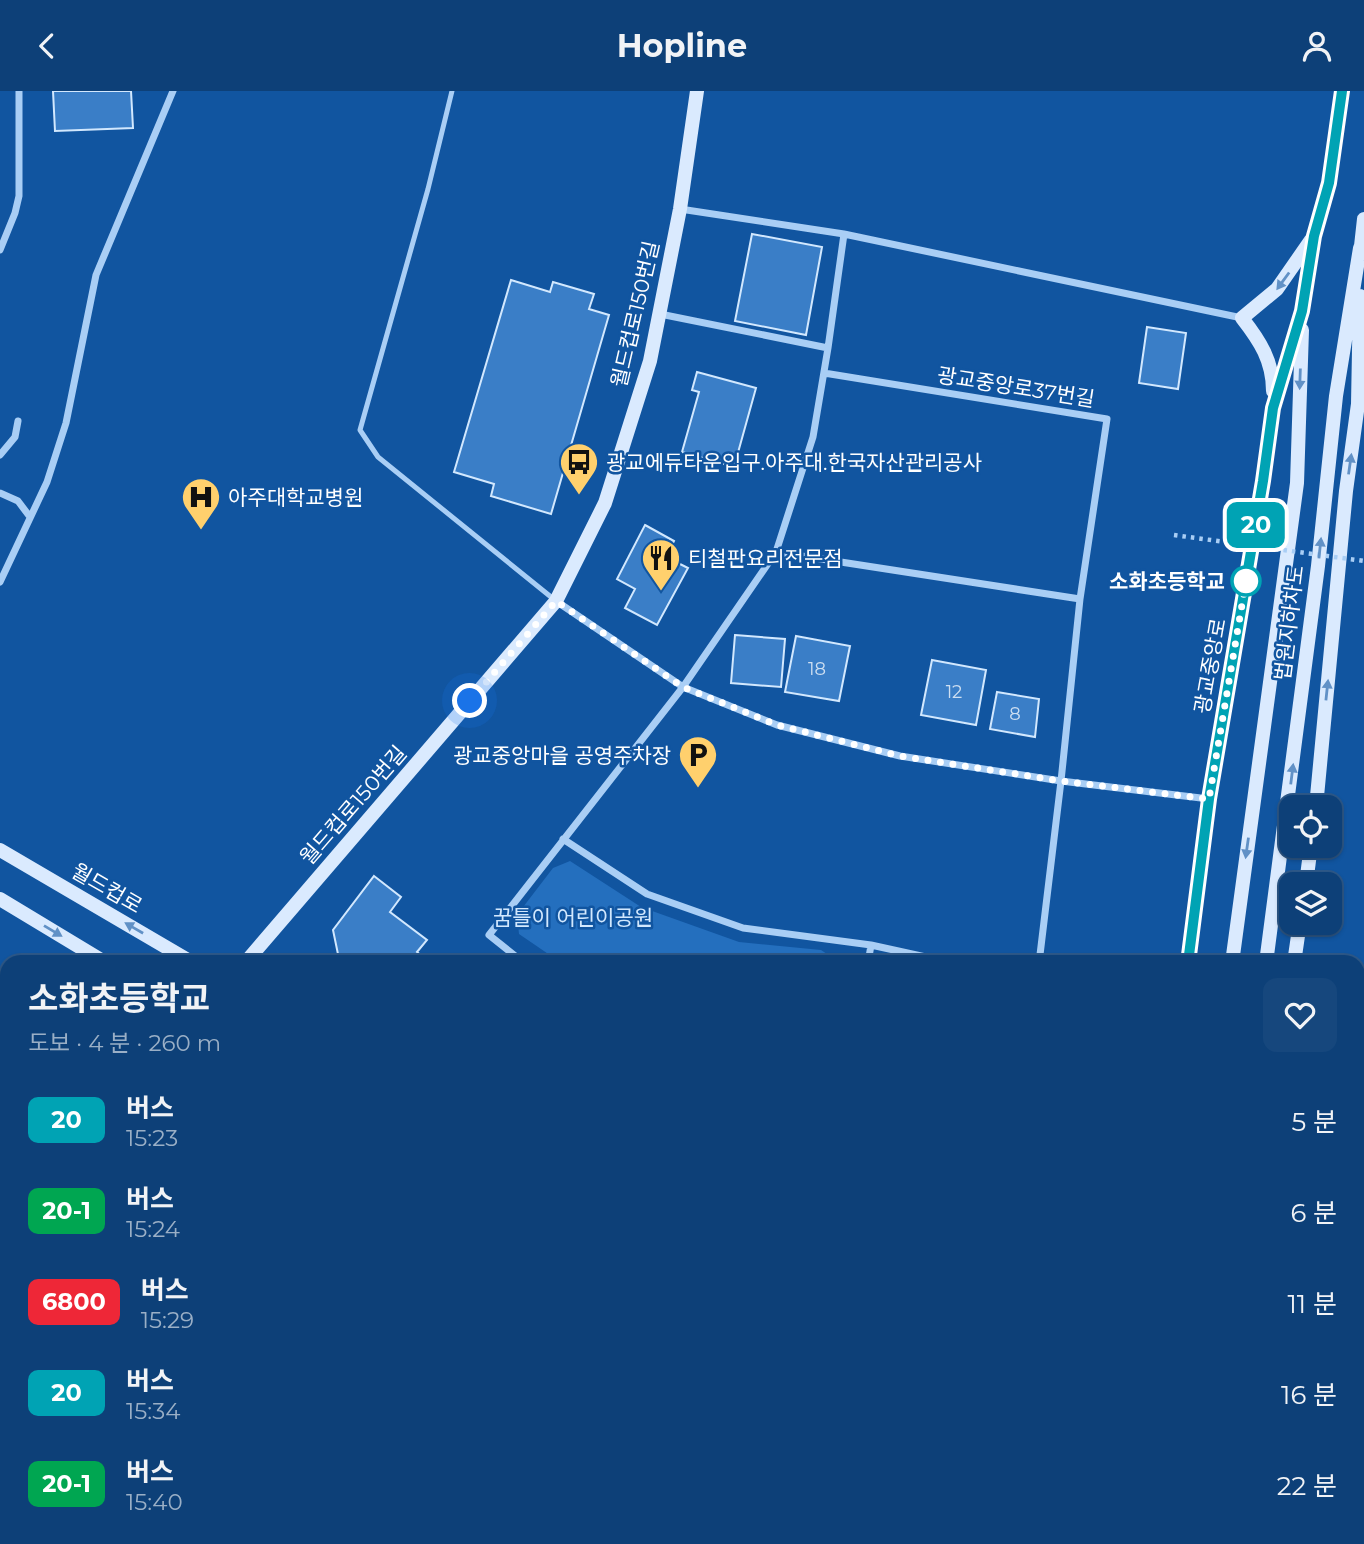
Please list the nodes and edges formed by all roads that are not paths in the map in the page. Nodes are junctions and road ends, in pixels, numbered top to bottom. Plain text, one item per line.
1 (19, 91) edge
2 (173, 91) edge
3 (452, 91) edge
4 (697, 91) edge
5 (1342, 91) edge
6 (680, 209) junction
7 (1364, 219) edge
8 (844, 234) junction
9 (1314, 236) junction
10 (1360, 248) junction
11 (0, 250) edge
12 (1302, 311) junction
13 (660, 314) junction
14 (1242, 318) junction
15 (828, 348) junction
16 (824, 373) junction
17 (1273, 408) junction
18 (18, 421) dead end
19 (0, 454) edge
20 (0, 493) edge
21 (30, 517) junction
22 (776, 552) junction
23 (0, 582) edge
24 (1080, 599) junction
25 (556, 601) junction
26 (683, 687) junction
27 (1061, 781) junction
28 (1317, 795) edge
29 (1209, 799) junction
30 (563, 839) junction
31 (0, 850) edge
32 (0, 899) edge
33 (1298, 935) edge
34 (871, 945) junction
35 (93, 955) edge
36 (179, 955) edge
37 (253, 955) edge
38 (514, 955) edge
39 (869, 955) edge
40 (917, 955) edge
41 (1040, 955) edge
42 (1189, 955) edge
43 (1233, 955) edge
44 (1267, 955) edge
45 (1295, 955) edge

1 - 11 street
2 - 21 street
3 - 25 lane
4 - 6 main road, 월드컵로150번길
5 - 9 main road, 광교중앙로
6 - 8 street
6 - 13 main road, 월드컵로150번길
7 - 10 main road
8 - 14 street
8 - 15 street
9 - 12 main road, 광교중앙로
9 -> 14 main road
28 -> 10 main road
44 -> 10 main road, 법원지하차도
12 - 17 main road, 광교중앙로
12 -> 43 main road, 법원지하차도
13 - 15 street
13 - 25 main road, 월드컵로150번길
14 - 17 main road
15 - 16 street
16 - 22 street
16 - 24 street, 광교중앙로37번길
17 - 29 main road, 광교중앙로
18 - 19 street
20 - 21 street
21 - 23 street
22 - 24 street
22 - 26 street
24 - 27 street, 광교중앙로37번길
25 - 26 street
25 - 37 main road, 월드컵로150번길
26 - 27 street
26 - 30 street
27 - 29 street
27 - 41 street, 광교중앙로37번길
29 - 42 main road, 광교중앙로
30 - 34 street
30 - 38 street
36 -> 31 main road, 월드컵로
32 -> 35 main road
33 - 45 main road
34 - 39 street
34 - 40 street

